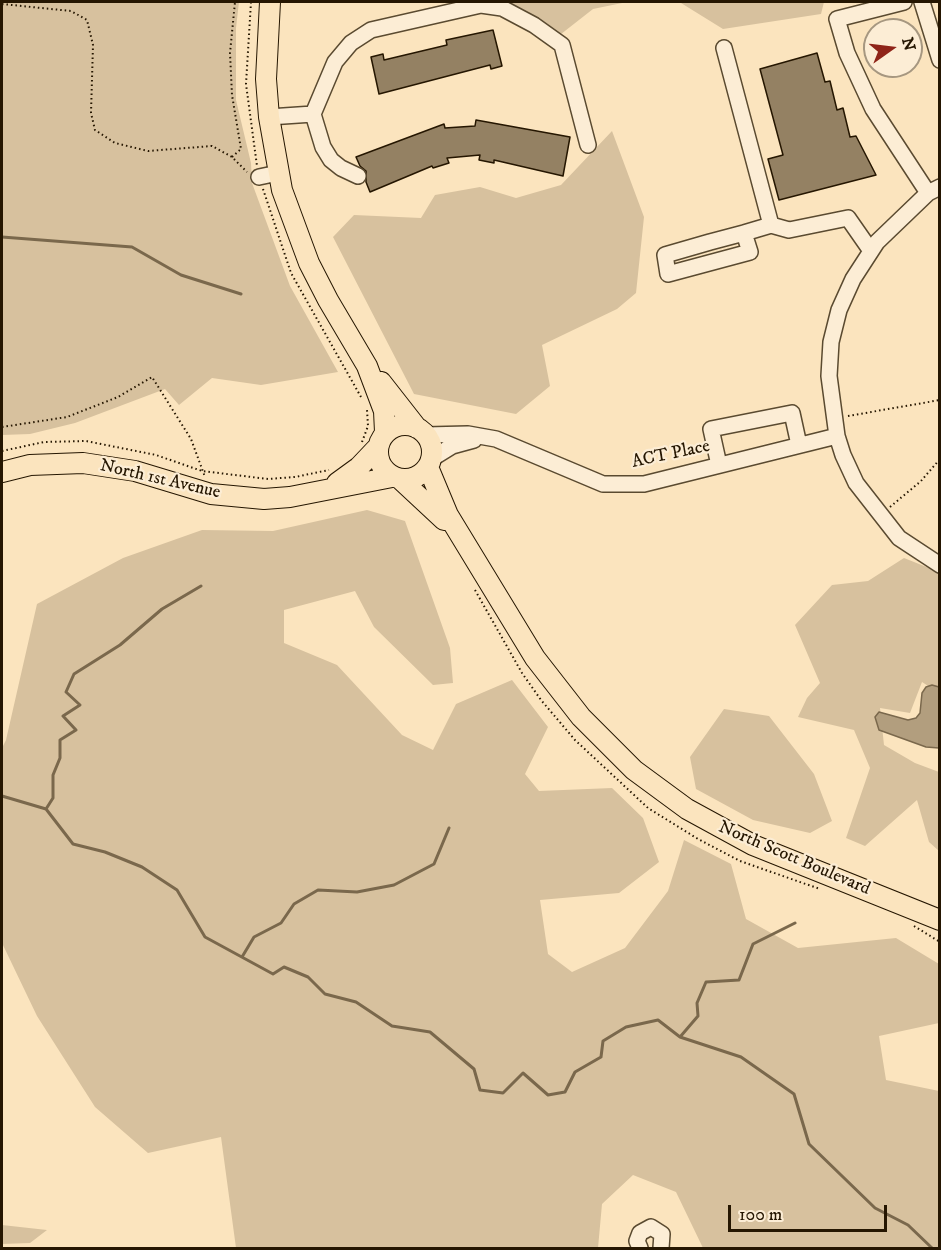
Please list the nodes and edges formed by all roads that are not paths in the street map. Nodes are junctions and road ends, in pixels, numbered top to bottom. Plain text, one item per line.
1 (270, 2) edge
2 (904, 2) edge
3 (922, 2) edge
4 (724, 48) dead end
5 (939, 60) edge
6 (313, 114) junction
7 (269, 117) junction
8 (588, 145) dead end
9 (358, 176) dead end
10 (934, 190) edge
11 (771, 225) junction
12 (744, 233) junction
13 (871, 251) junction
14 (368, 366) junction
15 (422, 431) junction
16 (837, 436) junction
17 (482, 437) junction
18 (381, 440) junction
19 (800, 445) junction
20 (430, 463) junction
21 (719, 465) junction
22 (2, 472) edge
23 (396, 478) junction
24 (318, 492) junction
25 (457, 531) junction
26 (939, 565) edge
27 (939, 920) edge
28 (640, 1248) edge
29 (661, 1248) edge

1 - 7 main road
2 - 10 street
3 - 5 street
4 - 11 street
6 - 7 street
6 - 8 street
6 - 9 street
7 - 14 main road
10 - 13 street
11 - 12 street
11 - 13 street
12 - 12 street
13 - 16 street
14 - 15 main road
14 - 18 main road
15 - 17 street, ACT Place
15 - 18 main road
15 - 20 main road
16 - 19 street, ACT Place
16 - 26 street
17 - 20 street
17 - 21 street, ACT Place
18 - 23 main road
18 - 24 main road, North 1st Avenue
19 - 21 street, ACT Place
19 - 21 street
20 - 23 main road
20 - 25 main road, North Scott Boulevard
22 - 24 main road, North 1st Avenue
23 - 24 main road, North 1st Avenue
23 - 25 main road, North Scott Boulevard
25 - 27 main road, North Scott Boulevard
28 - 29 street

